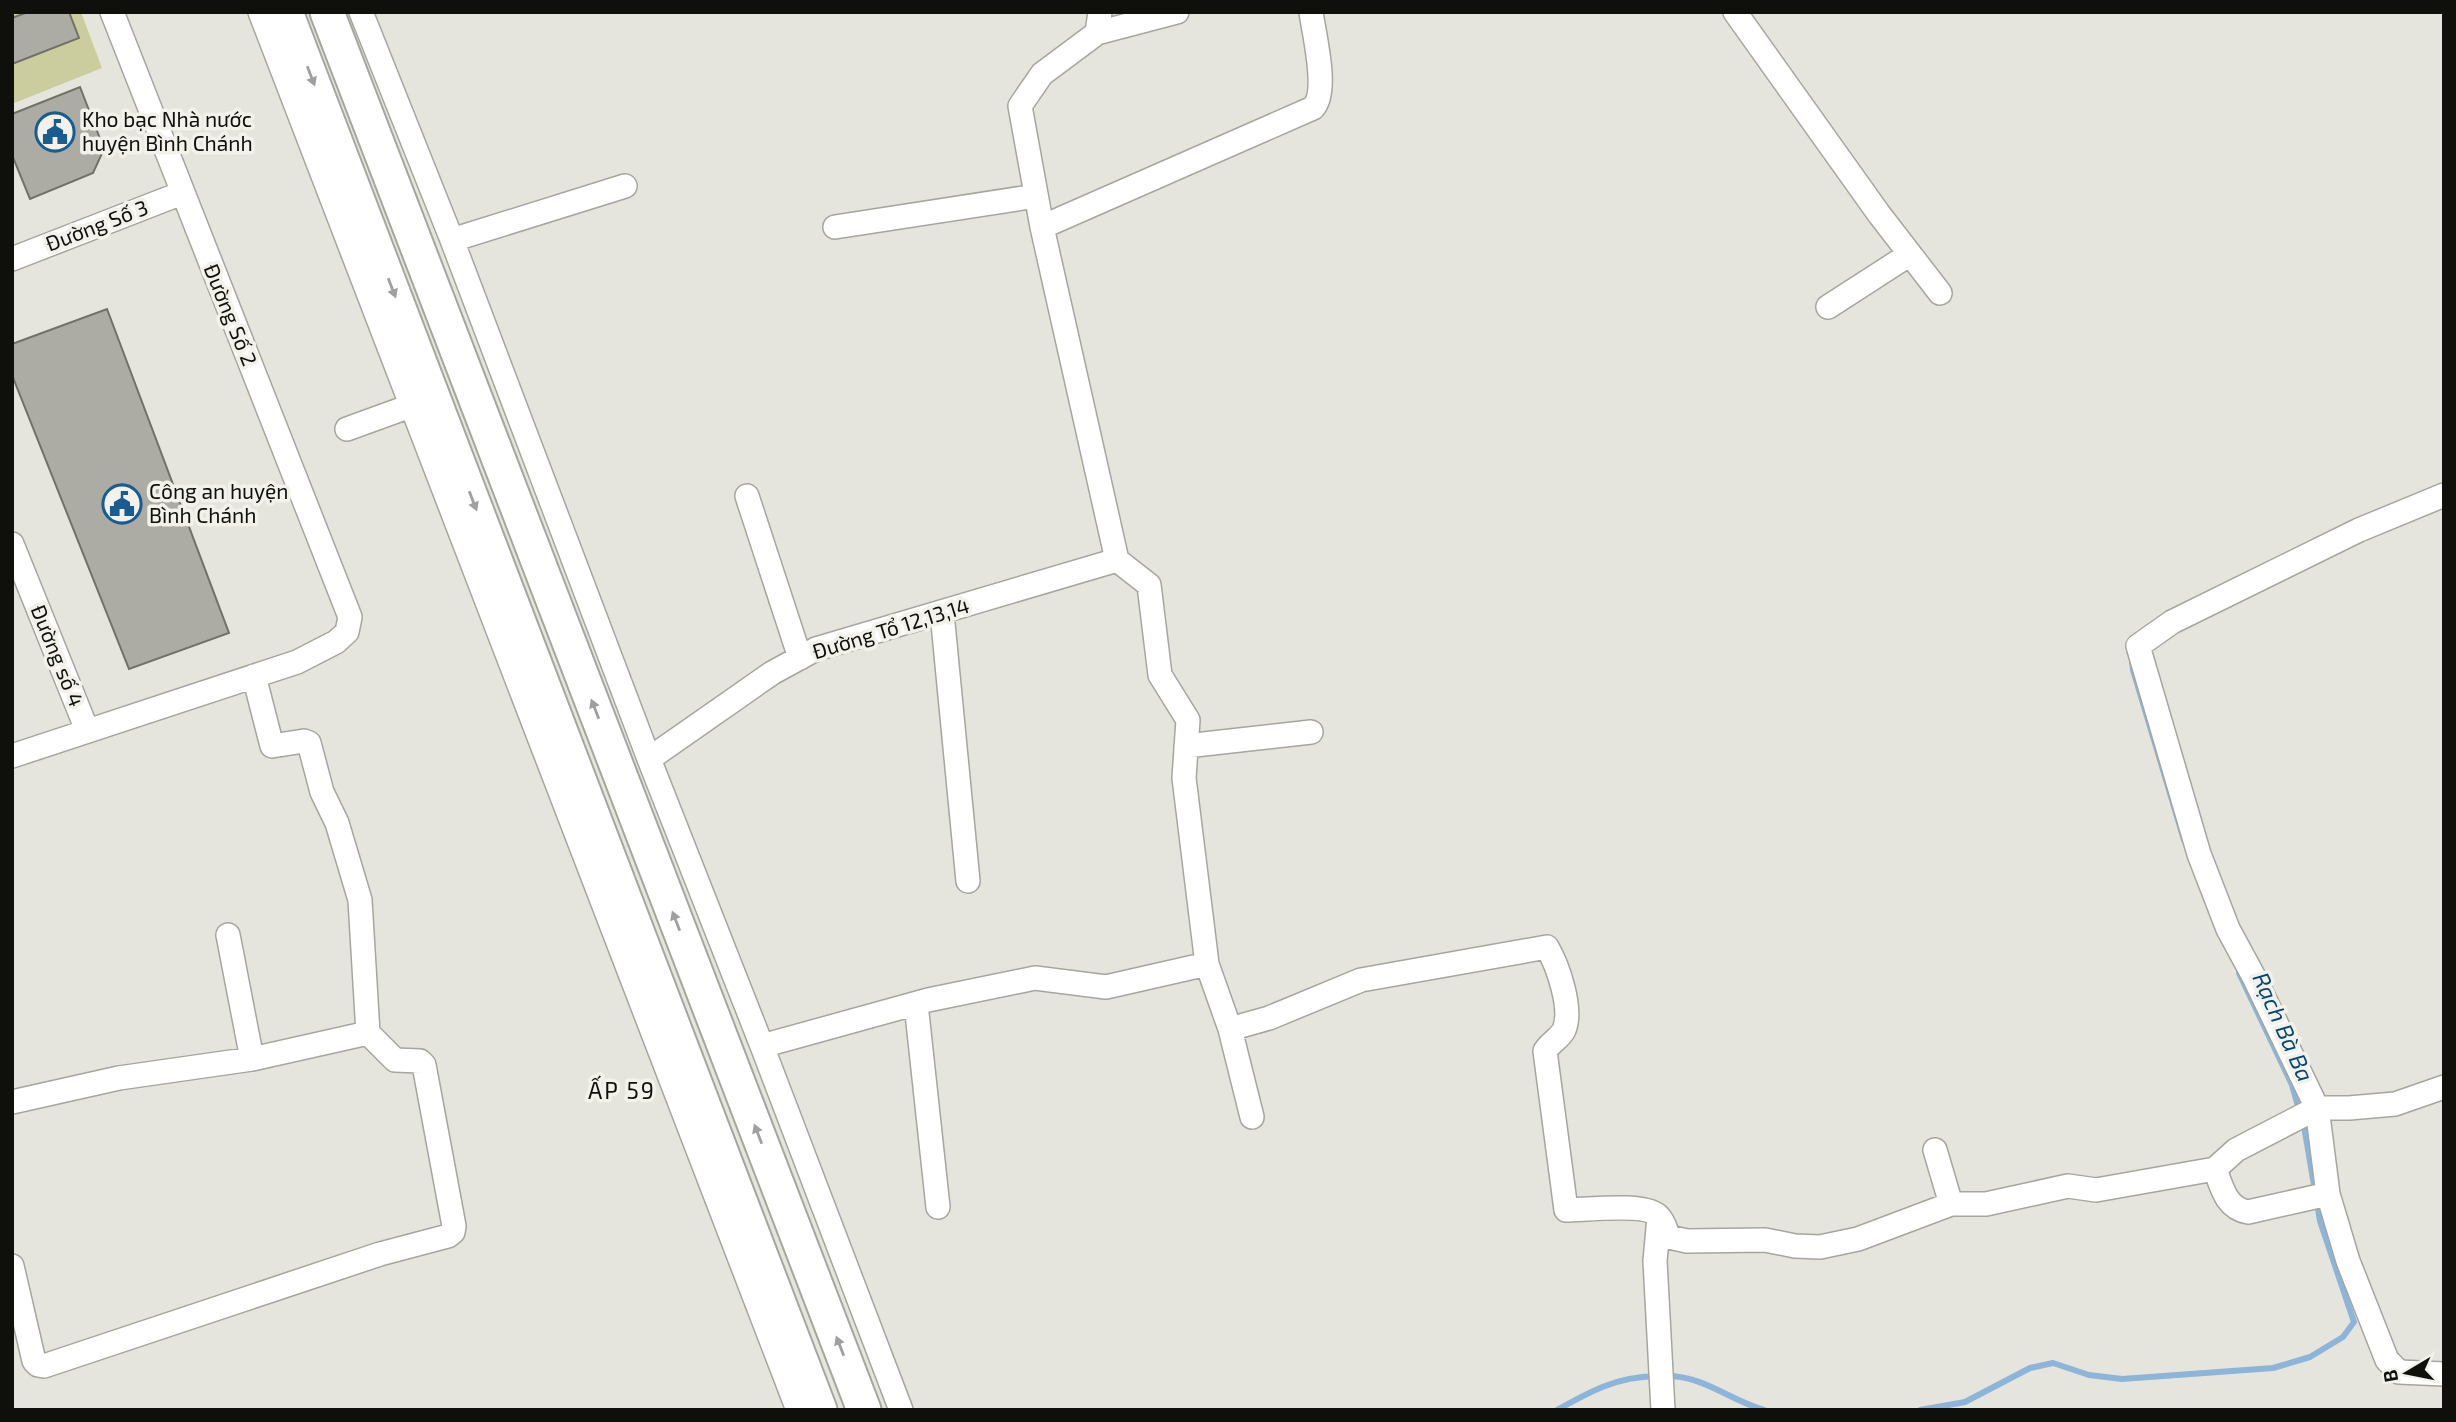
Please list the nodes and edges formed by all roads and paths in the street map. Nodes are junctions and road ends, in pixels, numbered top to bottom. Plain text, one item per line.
1 (112, 12) edge
2 (260, 12) edge
3 (286, 12) edge
4 (327, 12) edge
5 (361, 12) edge
6 (1177, 12) edge
7 (1311, 12) edge
8 (1735, 12) edge
9 (1098, 23) edge
10 (625, 186) dead end
11 (182, 193) junction
12 (1037, 196) junction
13 (835, 227) dead end
14 (1042, 228) junction
15 (452, 240) junction
16 (1910, 254) junction
17 (12, 258) edge
18 (1940, 293) dead end
19 (1828, 307) dead end
20 (412, 404) junction
21 (347, 429) dead end
22 (747, 495) dead end
23 (2444, 495) edge
24 (12, 544) edge
25 (1117, 561) junction
26 (942, 613) junction
27 (800, 658) junction
28 (254, 676) junction
29 (87, 730) junction
30 (1311, 733) dead end
31 (1186, 747) junction
32 (12, 755) edge
33 (649, 759) junction
34 (968, 881) dead end
35 (228, 935) dead end
36 (1207, 964) junction
37 (916, 1004) junction
38 (1230, 1029) junction
39 (368, 1033) junction
40 (762, 1046) junction
41 (252, 1059) junction
42 (2444, 1087) edge
43 (12, 1102) edge
44 (2316, 1108) junction
45 (1252, 1117) dead end
46 (1936, 1150) dead end
47 (2215, 1169) junction
48 (2327, 1194) junction
49 (1951, 1204) junction
50 (938, 1208) dead end
51 (1659, 1216) junction
52 (12, 1266) edge
53 (2444, 1374) edge
54 (1662, 1400) edge
55 (798, 1410) edge
56 (820, 1410) edge
57 (864, 1410) edge
58 (901, 1410) edge

1 - 11 street, Đường Số 2
2 - 20 street
3 -> 56 highway
57 -> 4 highway
5 - 15 street
6 - 9 street
7 - 14 street
8 - 16 street
9 - 12 street
10 - 15 street
11 - 17 street, Đường Số 3
11 - 28 street, Đường Số 2
12 - 13 street
12 - 14 street
14 - 25 street
15 - 33 street
16 - 18 street
16 - 19 street
20 - 21 street
20 - 55 street
22 - 27 street
23 - 44 street
24 - 29 street, Đường số 4
25 - 26 street, Đường Tổ 12,13,14
25 - 31 street
26 - 27 street, Đường Tổ 12,13,14
26 - 34 street
27 - 33 street, Đường Tổ 12,13,14
28 - 29 street
28 - 39 street
29 - 32 street
30 - 31 street
31 - 36 street
33 - 40 street
35 - 41 street
36 - 37 street
36 - 38 street
37 - 40 street
37 - 50 street
38 - 45 street
38 - 51 street
39 - 41 street
39 - 52 street
40 - 58 street
41 - 43 street
42 - 44 street
44 - 47 street
44 - 48 street
46 - 49 street
47 - 48 street
47 - 49 street
48 - 53 street
49 - 51 street
51 - 54 street

